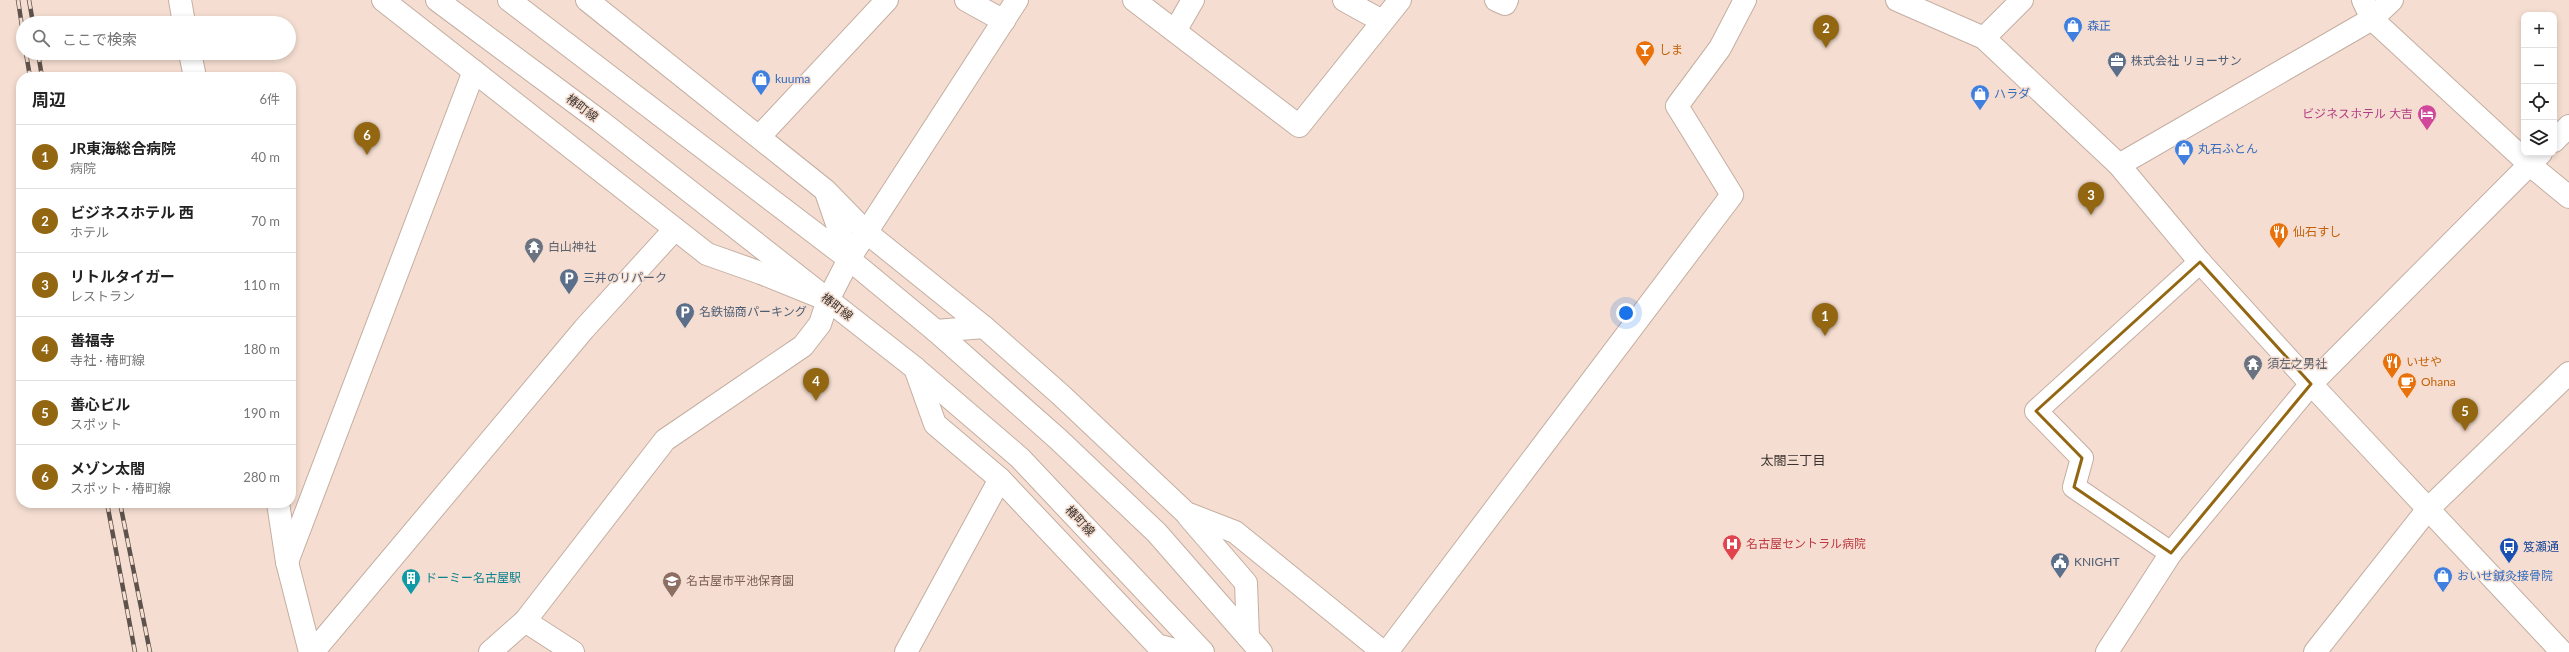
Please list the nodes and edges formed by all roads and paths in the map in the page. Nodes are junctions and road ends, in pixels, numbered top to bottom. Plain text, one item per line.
1 (180, 0) edge
2 (383, 0) edge
3 (437, 0) edge
4 (509, 0) edge
5 (586, 0) edge
6 (887, 0) edge
7 (966, 0) edge
8 (1017, 0) edge
9 (1134, 0) edge
10 (1193, 0) edge
11 (1344, 0) edge
12 (1400, 0) edge
13 (1496, 0) edge
14 (1507, 0) edge
15 (1745, 0) edge
16 (1897, 0) edge
17 (2022, 0) edge
18 (2392, 0) edge
19 (2368, 9) edge
20 (183, 16) edge
21 (1004, 21) junction
22 (1382, 21) junction
23 (1175, 31) junction
24 (1984, 38) junction
25 (191, 60) edge
26 (474, 71) junction
27 (194, 72) edge
28 (2569, 126) edge
29 (759, 136) junction
30 (2557, 137) edge
31 (2536, 159) edge
32 (2119, 165) junction
33 (825, 190) junction
34 (2569, 197) edge
35 (675, 229) junction
36 (866, 232) junction
37 (849, 259) junction
38 (2200, 262) junction
39 (828, 300) junction
40 (984, 327) junction
41 (936, 331) junction
42 (915, 368) junction
43 (2569, 373) edge
44 (2311, 384) junction
45 (1000, 479) junction
46 (279, 508) edge
47 (2428, 509) junction
48 (1186, 513) junction
49 (2171, 553) junction
50 (287, 562) junction
51 (525, 621) junction
52 (1254, 644) edge
53 (2569, 644) edge
54 (312, 652) edge
55 (490, 652) edge
56 (573, 652) edge
57 (906, 652) edge
58 (1183, 652) edge
59 (1204, 652) edge
60 (1383, 652) edge
61 (1387, 652) edge
62 (2107, 652) edge
63 (2315, 652) edge
64 (2562, 652) edge

1 - 20 street
2 - 26 street
3 - 39 street, 椿町線
4 - 37 street
5 - 29 street
6 - 29 street
7 - 21 street
8 - 21 street
9 - 23 street
10 - 23 street
11 - 22 street
12 - 22 street
13 - 14 street
15 - 61 street
16 - 24 street
17 - 24 street
18 - 19 street
19 - 31 street
19 - 32 street
21 - 36 street
22 - 23 street
24 - 32 street
25 - 27 street
26 - 35 street
26 - 50 street
28 - 30 street
29 - 33 street
31 - 34 street
31 - 44 street
32 - 38 street
33 - 36 street
33 - 37 street
35 - 39 street
35 - 54 street
36 - 37 street
36 - 40 street
37 - 39 street
37 - 41 street
38 - 44 street
38 - 49 street
39 - 42 street, 椿町線
39 - 51 street
40 - 41 street
40 - 48 street
41 - 52 street
42 - 45 street
42 - 59 street, 椿町線
43 - 47 street
44 - 47 street
44 - 49 street
45 - 57 street
45 - 58 street
46 - 50 street
47 - 63 street
47 - 64 street
48 - 52 street
48 - 60 street
49 - 62 street
50 - 54 street
51 - 55 street
51 - 56 street
53 - 64 street

